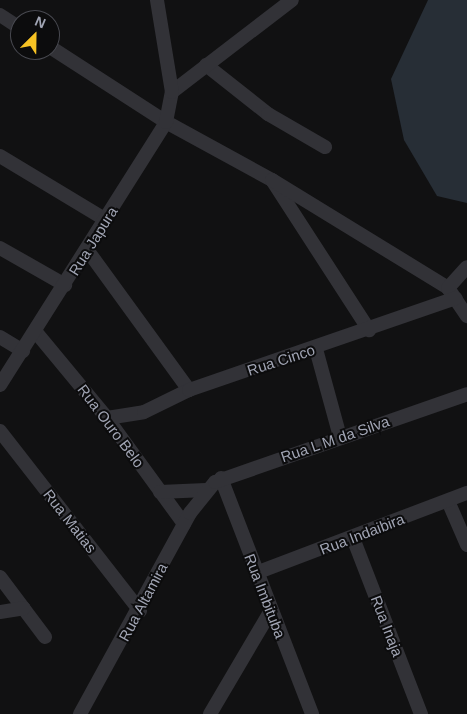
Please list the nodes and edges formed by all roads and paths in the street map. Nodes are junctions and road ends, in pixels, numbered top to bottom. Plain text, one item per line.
1 (157, 0) edge
2 (292, 0) edge
3 (60, 53) edge
4 (206, 65) junction
5 (172, 92) junction
6 (166, 122) junction
7 (325, 147) dead end
8 (0, 156) edge
9 (272, 180) junction
10 (106, 220) junction
11 (0, 248) edge
12 (88, 251) junction
13 (467, 267) edge
14 (65, 285) junction
15 (452, 293) junction
16 (467, 316) edge
17 (369, 330) junction
18 (36, 331) junction
19 (0, 337) edge
20 (316, 349) junction
21 (23, 351) junction
22 (0, 385) edge
23 (189, 390) junction
24 (467, 394) edge
25 (107, 418) junction
26 (0, 431) edge
27 (340, 437) junction
28 (221, 478) junction
29 (206, 490) junction
30 (160, 492) junction
31 (467, 493) edge
32 (448, 501) junction
33 (184, 524) junction
34 (353, 538) junction
35 (467, 545) edge
36 (256, 573) junction
37 (3, 587) edge
38 (24, 608) junction
39 (140, 610) junction
40 (0, 612) edge
41 (270, 612) junction
42 (45, 636) dead end
43 (80, 714) edge
44 (210, 714) edge
45 (312, 714) edge
46 (421, 714) edge

1 - 5 street
2 - 4 street
3 - 6 street
4 - 5 street
4 - 7 street
5 - 6 street, Rua Japura
6 - 9 street
6 - 10 street, Rua Japura
8 - 10 street
9 - 15 street
9 - 17 street
10 - 12 street, Rua Japura
11 - 14 street
12 - 14 street, Rua Japura
12 - 23 street
13 - 15 street
14 - 18 street, Rua Japura
15 - 16 street
15 - 17 street, Rua Cinco
17 - 20 street, Rua Cinco
18 - 21 street, Rua Japura
18 - 25 street, Rua Ouro Belo
19 - 21 street
20 - 23 street, Rua Cinco
20 - 27 street
21 - 22 street, Rua Japura
23 - 25 street, Rua Cinco
24 - 27 street, Rua L M da Silva
25 - 30 street, Rua Ouro Belo
26 - 39 street, Rua Matias
27 - 28 street, Rua L M da Silva
28 - 29 street, Rua L M da Silva
28 - 36 street, Rua Imbituba
29 - 30 street
29 - 33 street, Rua Altamira
30 - 33 street, Rua Ouro Belo
31 - 32 street, Rua Indaibira
32 - 34 street, Rua Indaibira
32 - 35 street
33 - 39 street, Rua Altamira
34 - 36 street, Rua Indaibira
34 - 46 street, Rua Inaja
36 - 41 street, Rua Imbituba
37 - 38 street
38 - 40 street
38 - 42 street
39 - 43 street, Rua Altamira
41 - 44 street
41 - 45 street, Rua Imbituba

